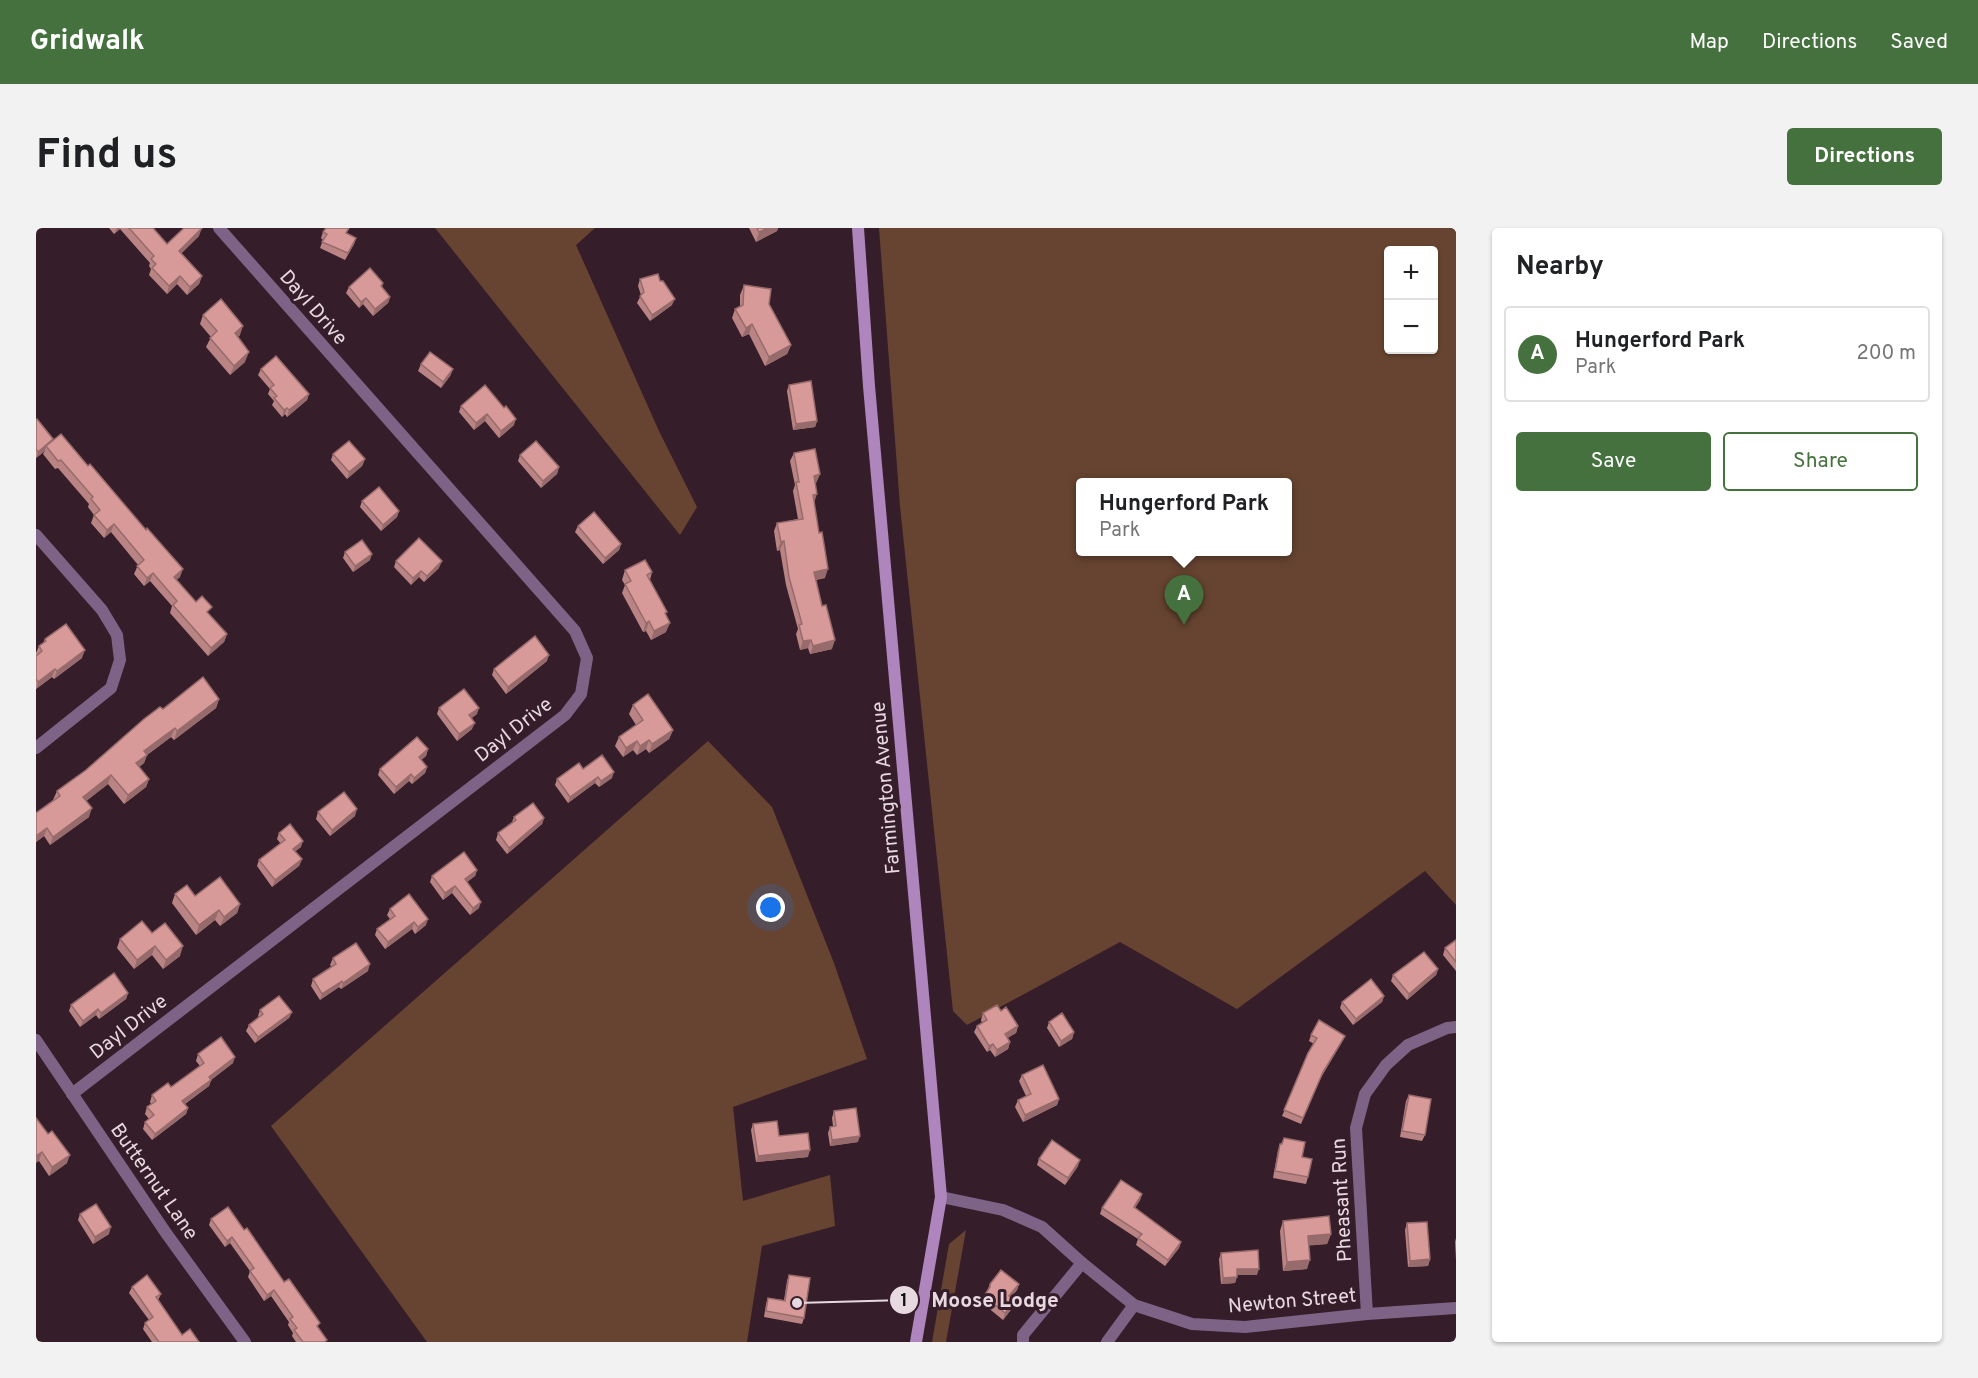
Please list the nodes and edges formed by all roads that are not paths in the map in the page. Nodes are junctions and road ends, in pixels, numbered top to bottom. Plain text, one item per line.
1 (219, 228) edge
2 (858, 228) edge
3 (36, 534) edge
4 (36, 748) edge
5 (1456, 1027) edge
6 (36, 1040) edge
7 (72, 1094) junction
8 (941, 1197) junction
9 (1083, 1263) junction
10 (1134, 1305) junction
11 (1456, 1308) edge
12 (1367, 1314) junction
13 (245, 1342) edge
14 (916, 1342) edge
15 (1023, 1342) edge
16 (1107, 1342) edge

1 - 7 street, Dayl Drive
2 - 8 main road, Farmington Avenue
3 - 4 street
5 - 12 street, Pheasant Run
6 - 7 street, Butternut Lane
7 - 13 street, Butternut Lane
8 - 9 street, Newton Street
8 - 14 main road, Farmington Avenue
9 - 10 street, Newton Street
9 - 15 street
10 - 12 street, Newton Street
10 - 16 street
11 - 12 street, Newton Street

